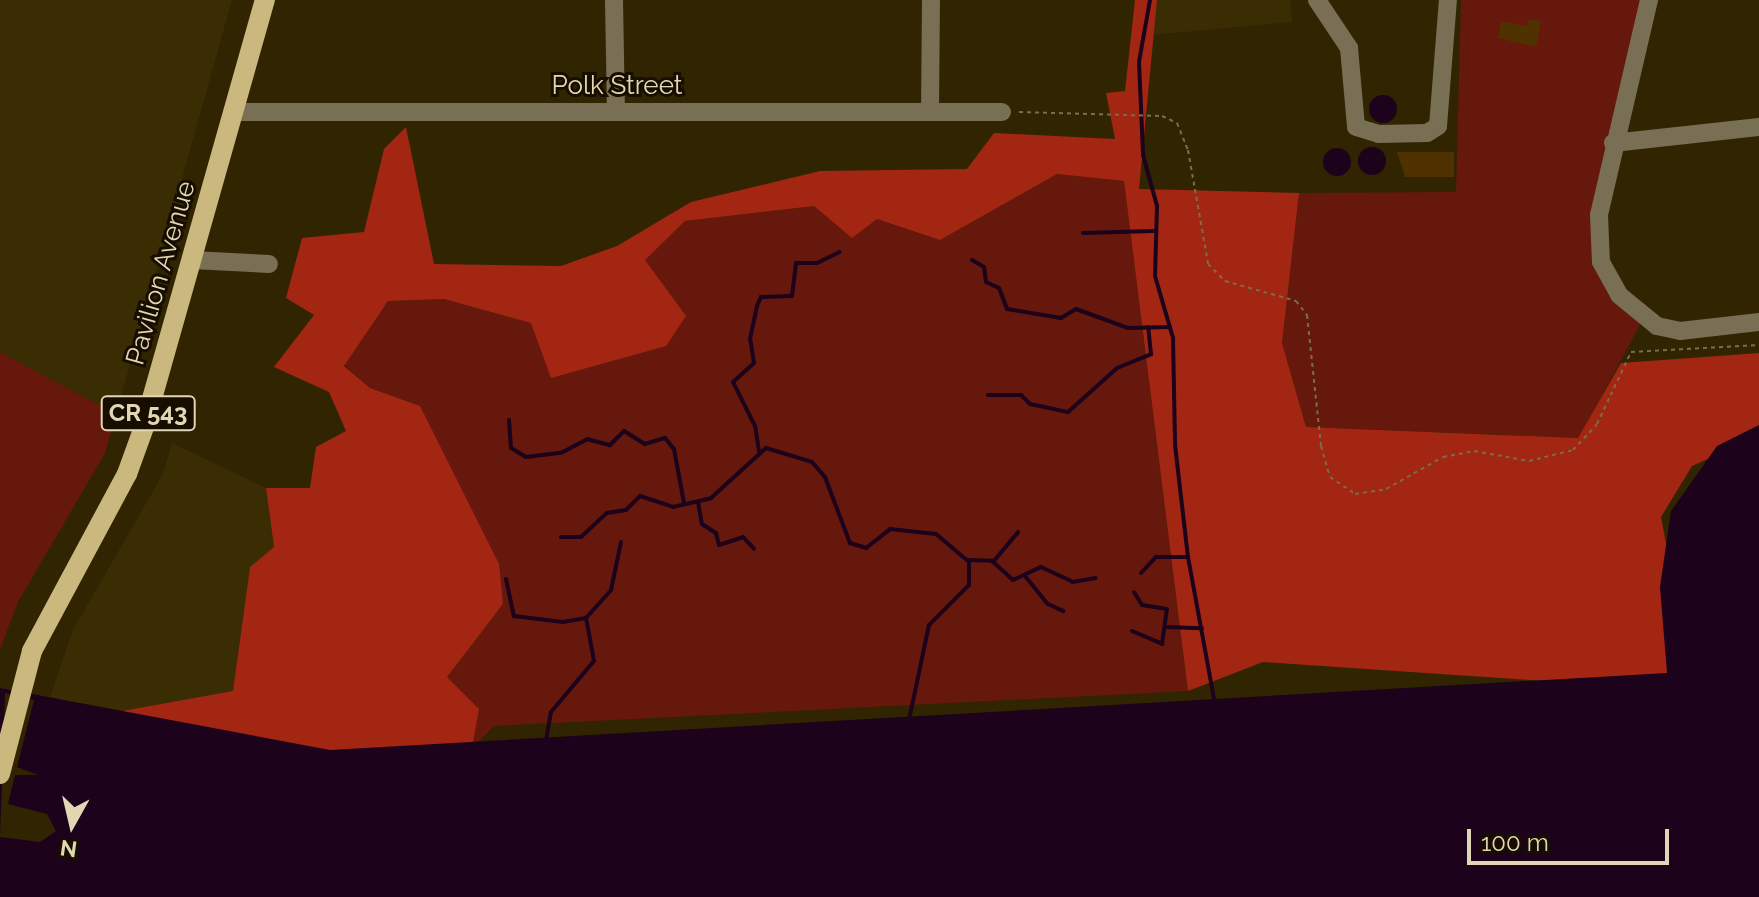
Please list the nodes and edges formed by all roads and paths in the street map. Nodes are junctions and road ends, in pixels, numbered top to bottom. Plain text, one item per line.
1 (265, 0) edge
2 (614, 0) edge
3 (931, 0) edge
4 (1317, 0) edge
5 (1448, 0) edge
6 (1649, 0) edge
7 (233, 112) junction
8 (616, 112) junction
9 (930, 112) junction
10 (1002, 112) joint
11 (1759, 127) edge
12 (1613, 143) junction
13 (192, 260) junction
14 (269, 264) dead end
15 (1759, 322) edge
16 (1759, 345) edge
17 (0, 774) edge

1 - 7 main road, Pavilion Avenue / CR 543
2 - 8 street
3 - 9 street
4 - 5 street
6 - 12 street
7 - 8 street, Polk Street
7 - 13 main road, Pavilion Avenue / CR 543
8 - 9 street, Polk Street
9 - 10 street, Polk Street
10 - 16 path
11 - 12 street
12 - 15 street
13 - 14 street
13 - 17 main road, Pavilion Avenue / CR 543

